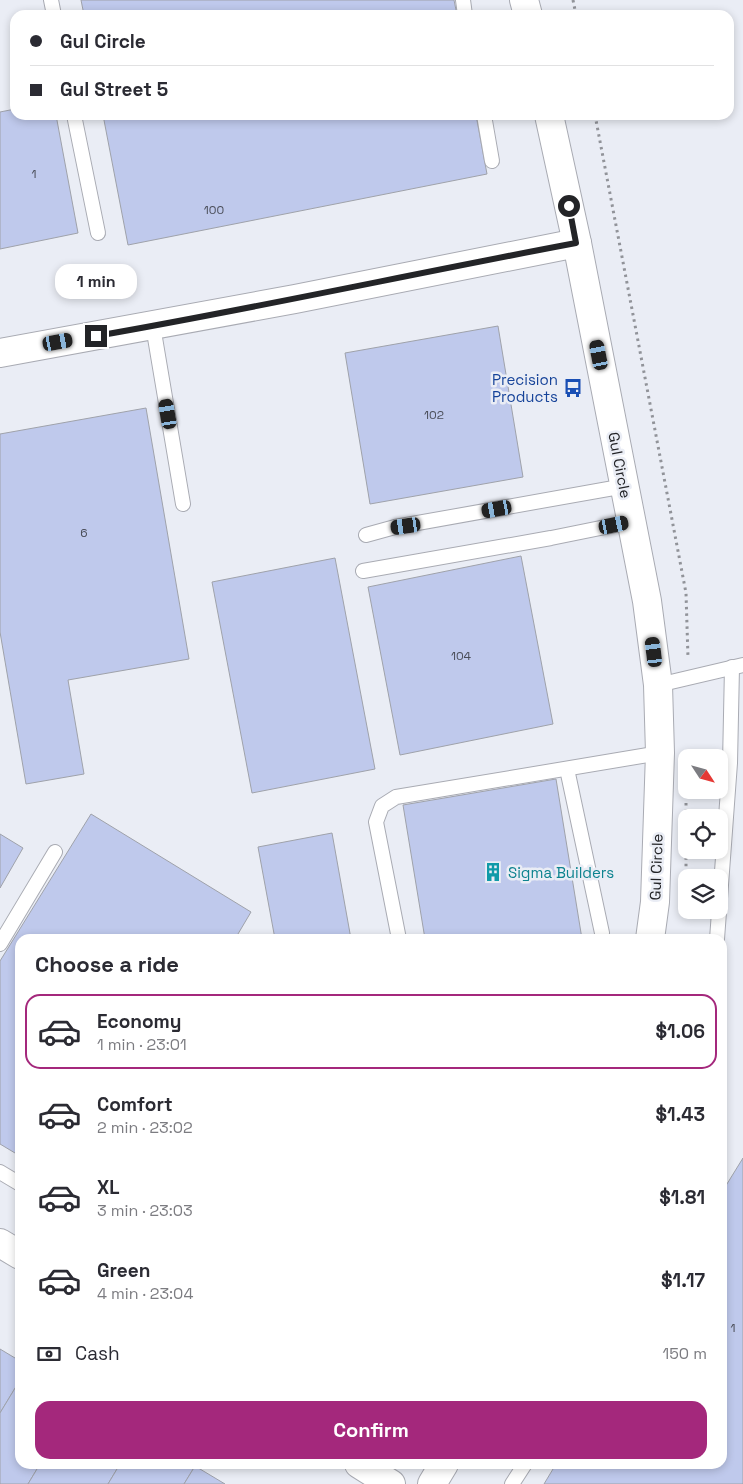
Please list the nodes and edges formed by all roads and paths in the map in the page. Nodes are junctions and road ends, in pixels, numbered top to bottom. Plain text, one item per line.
1 (75, 120) edge
2 (485, 120) edge
3 (550, 120) edge
4 (596, 120) edge
5 (492, 161) dead end
6 (98, 232) dead end
7 (576, 243) junction
8 (153, 326) junction
9 (0, 352) edge
10 (625, 486) junction
11 (183, 504) dead end
12 (630, 522) junction
13 (366, 535) dead end
14 (363, 571) dead end
15 (738, 666) edge
16 (686, 678) junction
17 (658, 685) junction
18 (660, 753) junction
19 (567, 769) junction
20 (55, 852) dead end
21 (602, 933) dead end
22 (398, 934) edge
23 (651, 934) edge
24 (717, 934) edge
25 (0, 944) edge
26 (0, 1172) edge
27 (15, 1181) edge
28 (0, 1243) edge
29 (15, 1252) edge
30 (367, 1469) edge
31 (441, 1469) edge
32 (522, 1469) edge
33 (391, 1484) edge
34 (432, 1484) edge
35 (512, 1484) edge

1 - 6 lane
2 - 5 lane
3 - 7 street, Gul Circle
4 - 16 path
7 - 8 street
7 - 10 street, Gul Circle
8 - 9 street
8 - 11 lane
10 - 12 street, Gul Circle
10 - 13 lane
12 - 14 lane
12 - 17 street, Gul Circle
15 - 16 lane
15 - 24 lane
16 - 17 lane
17 - 18 street, Gul Circle
18 - 19 lane
18 - 23 street, Gul Circle
19 - 21 lane
19 - 22 lane
20 - 25 lane
26 - 27 lane
28 - 29 street
30 - 33 street
31 - 34 street
32 - 35 lane

